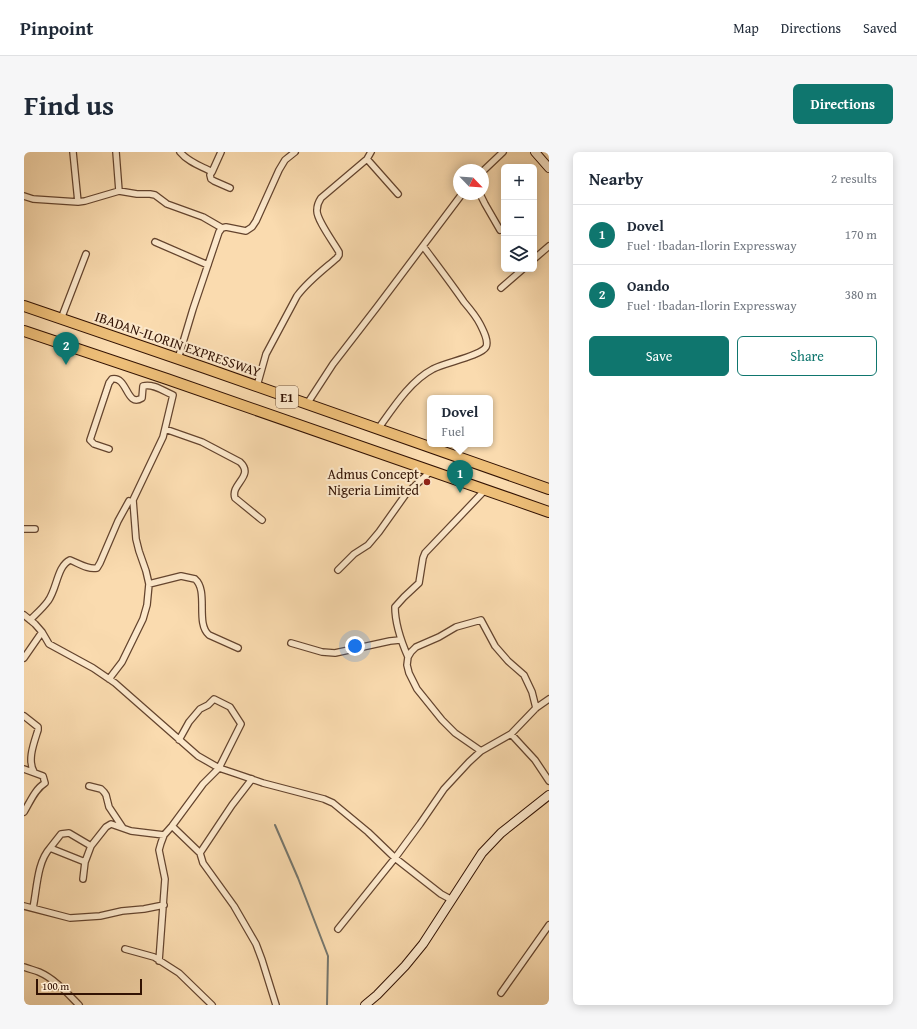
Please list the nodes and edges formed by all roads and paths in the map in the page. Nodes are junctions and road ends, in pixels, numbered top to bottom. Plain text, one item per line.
1 (73, 152) edge
2 (116, 152) edge
3 (180, 152) edge
4 (222, 152) edge
5 (295, 152) edge
6 (371, 152) edge
7 (503, 152) edge
8 (535, 152) edge
9 (367, 159) junction
10 (489, 165) edge
11 (549, 168) edge
12 (212, 172) junction
13 (230, 188) dead end
14 (119, 191) junction
15 (398, 194) dead end
16 (24, 196) edge
17 (458, 200) edge
18 (483, 200) edge
19 (78, 202) junction
20 (222, 228) junction
21 (500, 230) dead end
22 (155, 242) dead end
23 (423, 246) junction
24 (549, 246) edge
25 (86, 254) dead end
26 (537, 256) edge
27 (208, 265) junction
28 (520, 272) edge
29 (501, 288) dead end
30 (24, 306) edge
31 (61, 319) junction
32 (24, 331) edge
33 (178, 359) junction
34 (257, 386) junction
35 (307, 404) junction
36 (378, 428) junction
37 (165, 429) junction
38 (427, 445) edge
39 (431, 447) edge
40 (109, 449) dead end
41 (431, 471) junction
42 (549, 489) edge
43 (486, 490) junction
44 (129, 501) dead end
45 (549, 512) edge
46 (262, 520) dead end
47 (24, 529) edge
48 (34, 529) dead end
49 (338, 570) dead end
50 (149, 584) junction
51 (24, 616) edge
52 (30, 620) junction
53 (42, 632) junction
54 (400, 640) junction
55 (291, 644) dead end
56 (238, 648) dead end
57 (408, 657) junction
58 (24, 658) edge
59 (109, 679) junction
60 (549, 699) edge
61 (536, 708) junction
62 (24, 716) edge
63 (511, 734) junction
64 (179, 740) junction
65 (482, 751) junction
66 (24, 768) edge
67 (219, 768) junction
68 (34, 772) junction
69 (252, 780) junction
70 (549, 781) edge
71 (89, 786) dead end
72 (549, 795) edge
73 (24, 812) edge
74 (172, 826) junction
75 (124, 828) junction
76 (164, 835) junction
77 (91, 846) junction
78 (50, 848) junction
79 (200, 853) junction
80 (395, 858) junction
81 (85, 862) junction
82 (83, 879) dead end
83 (452, 900) junction
84 (164, 905) junction
85 (24, 906) edge
86 (33, 908) junction
87 (549, 925) edge
88 (338, 929) dead end
89 (125, 949) dead end
90 (159, 961) junction
91 (24, 967) edge
92 (501, 993) dead end
93 (79, 1005) edge
94 (212, 1005) edge
95 (276, 1005) edge
96 (365, 1005) edge

1 - 19 street
2 - 14 street
3 - 12 street
4 - 12 street
5 - 20 street
6 - 9 street
7 - 10 street
8 - 11 street
9 - 15 street
9 - 34 street
12 - 13 street
14 - 19 street
14 - 20 street
16 - 19 street
17 - 23 street
18 - 21 street
20 - 27 street
22 - 27 street
23 - 35 street
23 - 36 street
24 - 26 street
25 - 31 street
27 - 33 street
28 - 29 street
30 - 31 highway, IBADAN-ILORIN EXPRESSWAY / E1
31 - 33 highway, IBADAN-ILORIN EXPRESSWAY / E1
32 - 41 highway, E1
33 - 34 highway, IBADAN-ILORIN EXPRESSWAY / E1
34 - 35 highway, IBADAN-ILORIN EXPRESSWAY / E1
35 - 36 highway, IBADAN-ILORIN EXPRESSWAY / E1
36 - 38 highway, IBADAN-ILORIN EXPRESSWAY / E1
37 - 40 street
37 - 46 street
37 - 50 street
39 - 42 highway, IBADAN-ILORIN EXPRESSWAY / E1
41 - 43 highway, E1
41 - 49 street
43 - 45 highway, E1
43 - 54 street
44 - 52 street
47 - 48 street
50 - 56 street
50 - 59 street
51 - 52 street
52 - 53 street
53 - 58 street
53 - 59 street
54 - 55 street
54 - 57 street
57 - 61 street
57 - 65 street
59 - 64 street
60 - 61 street
61 - 63 street
62 - 68 street
63 - 65 street
63 - 70 street
64 - 67 street
64 - 67 street
65 - 80 street
66 - 68 street
67 - 69 street
67 - 74 street
68 - 73 street
69 - 79 street
69 - 80 street
71 - 75 street
72 - 83 street
74 - 76 street
74 - 79 street
75 - 76 street
75 - 77 street
76 - 84 street
77 - 78 street
77 - 81 street
78 - 81 street
78 - 86 street
79 - 95 street
80 - 83 street
80 - 88 street
81 - 82 street
83 - 96 street
84 - 86 street
84 - 90 street
85 - 86 street
87 - 92 street
89 - 90 street
90 - 94 street
91 - 93 street

